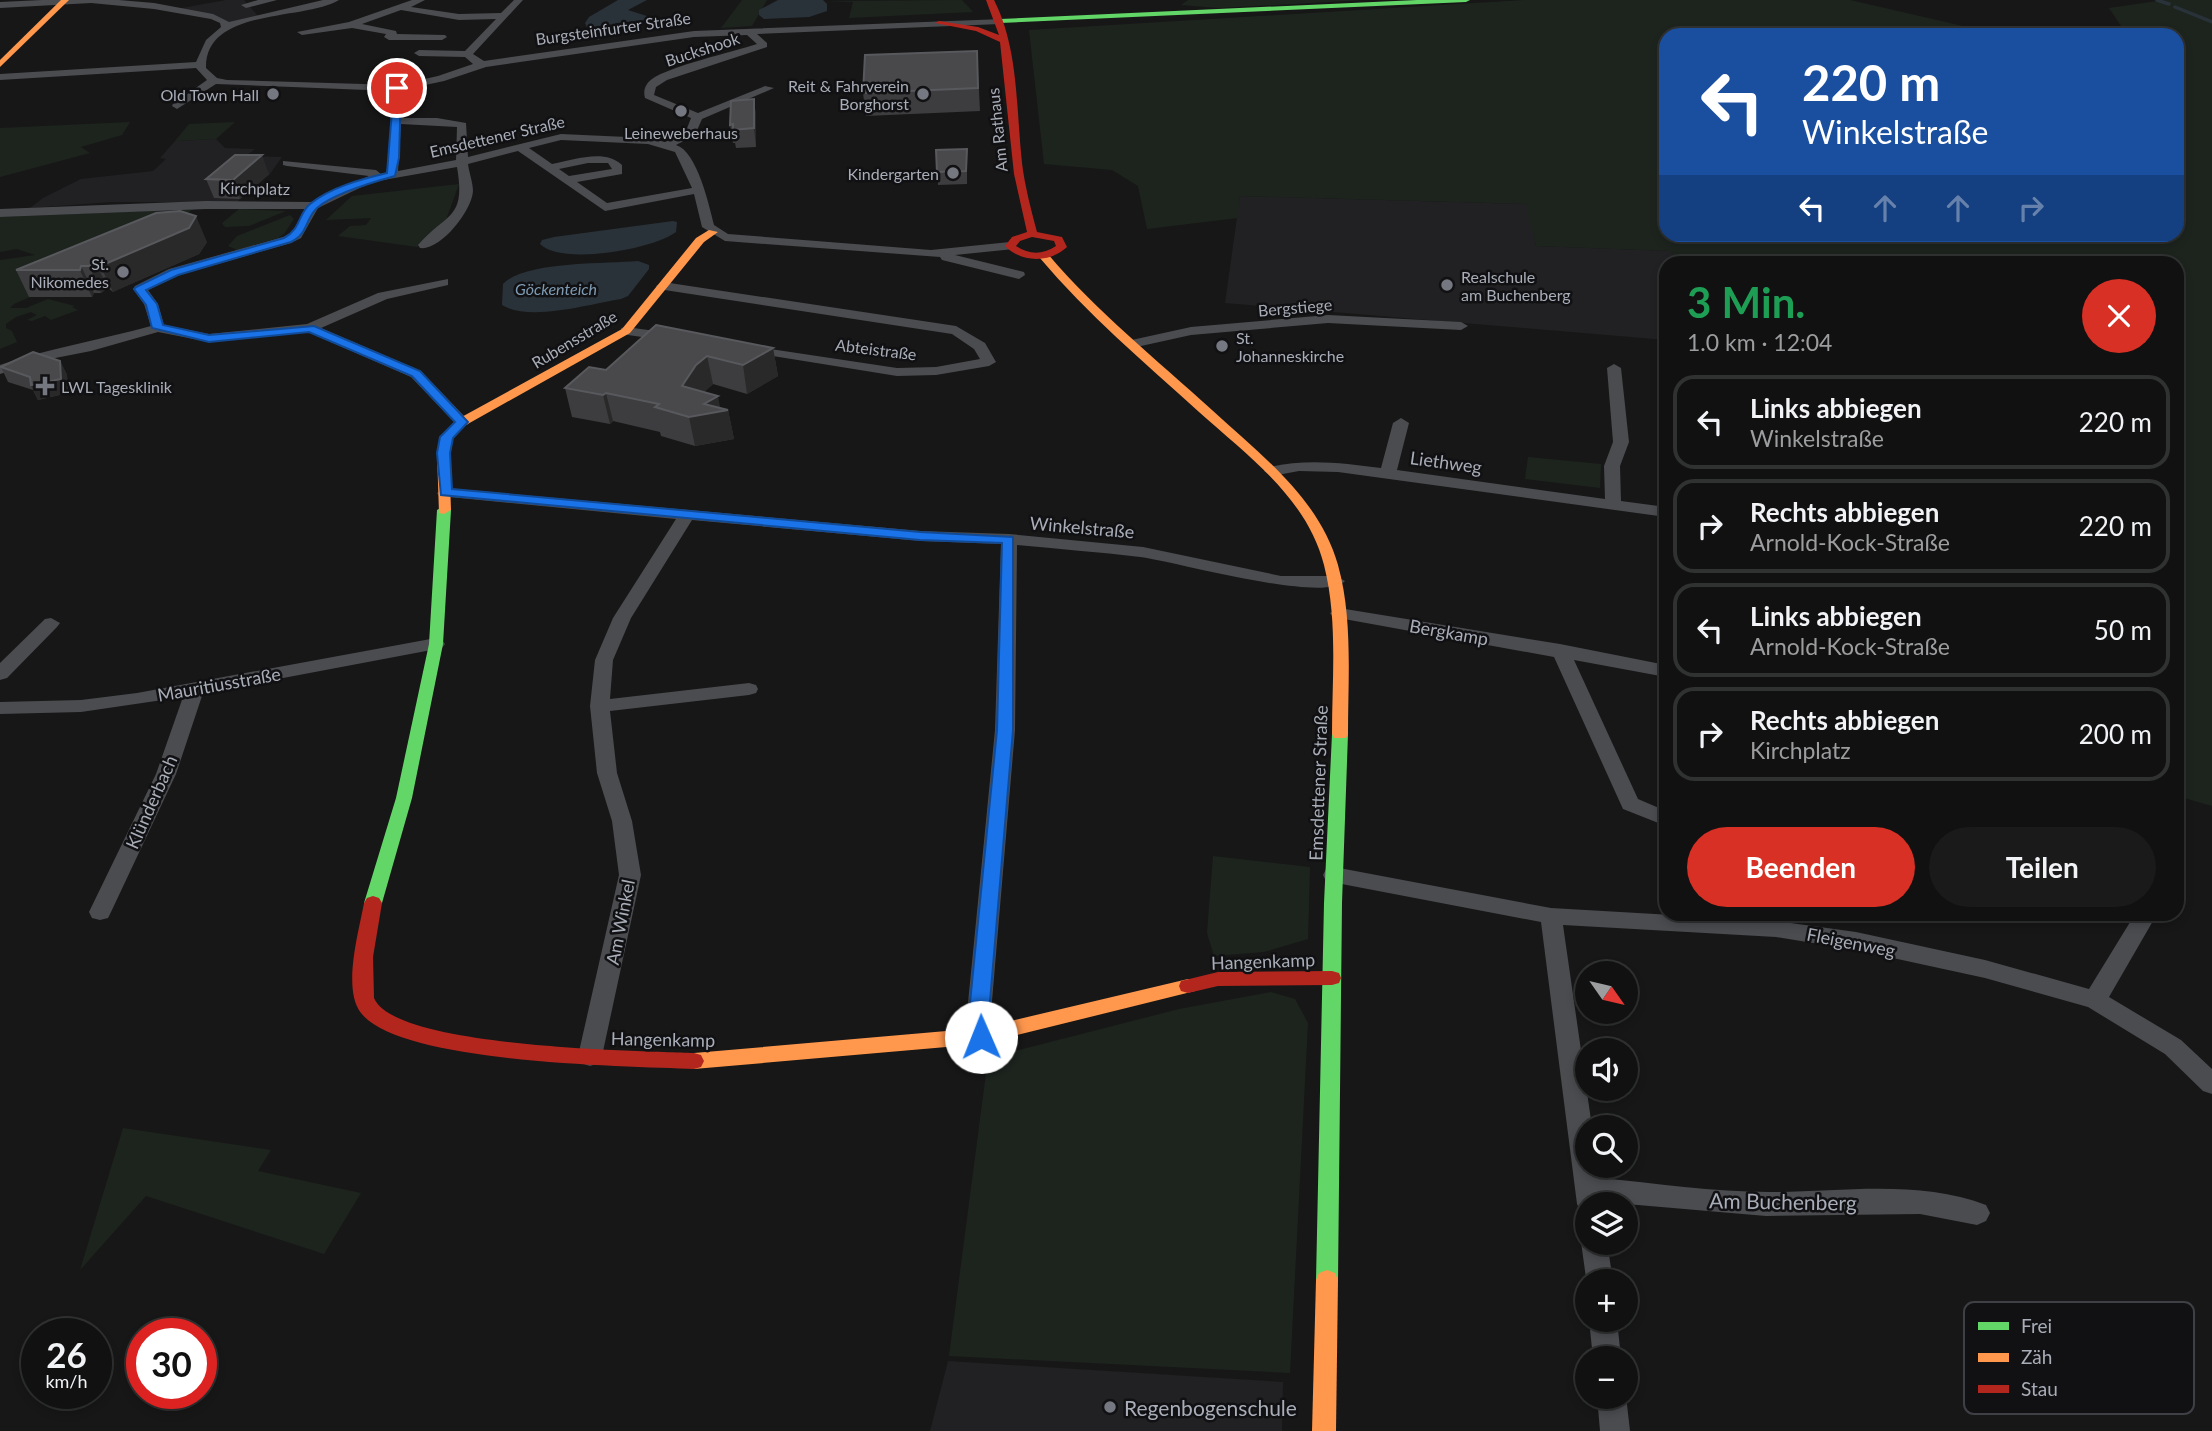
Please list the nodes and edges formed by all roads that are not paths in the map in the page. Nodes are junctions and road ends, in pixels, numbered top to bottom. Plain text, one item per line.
1 (273, 0) edge
2 (335, 0) edge
3 (421, 0) edge
4 (519, 0) edge
5 (1466, 0) edge
6 (64, 1) edge
7 (0, 5) edge
8 (246, 5) dead end
9 (402, 7) junction
10 (996, 10) edge
11 (435, 13) junction
12 (504, 16) junction
13 (411, 22) dead end
14 (939, 23) junction
15 (351, 25) junction
16 (226, 27) junction
17 (398, 27) dead end
18 (747, 30) junction
19 (302, 32) dead end
20 (386, 32) junction
21 (442, 37) dead end
22 (1003, 40) junction
23 (419, 52) dead end
24 (468, 54) junction
25 (484, 64) junction
26 (0, 65) edge
27 (200, 65) junction
28 (0, 77) edge
29 (213, 81) junction
30 (397, 88) junction
31 (769, 89) dead end
32 (177, 107) dead end
33 (697, 117) junction
34 (396, 121) junction
35 (668, 145) junction
36 (520, 147) junction
37 (462, 162) junction
38 (287, 163) dead end
39 (549, 168) junction
40 (391, 174) junction
41 (565, 180) junction
42 (699, 190) junction
43 (313, 206) junction
44 (0, 213) edge
45 (713, 232) junction
46 (1032, 234) junction
47 (424, 244) dead end
48 (1010, 246) junction
49 (931, 254) junction
50 (1043, 256) junction
51 (1019, 275) dead end
52 (443, 282) dead end
53 (663, 286) junction
54 (1461, 326) dead end
55 (158, 328) junction
56 (310, 328) junction
57 (626, 331) junction
58 (690, 340) edge
59 (1132, 344) junction
60 (729, 345) edge
61 (1614, 368) dead end
62 (0, 370) edge
63 (462, 422) junction
64 (1401, 423) dead end
65 (1272, 471) junction
66 (1388, 473) junction
67 (445, 492) junction
68 (1613, 505) junction
69 (1659, 511) edge
70 (687, 515) junction
71 (1009, 540) junction
72 (1336, 582) junction
73 (1339, 613) junction
74 (51, 623) dead end
75 (436, 644) junction
76 (1560, 650) junction
77 (1659, 670) edge
78 (0, 674) edge
79 (195, 689) junction
80 (749, 689) dead end
81 (600, 706) junction
82 (0, 708) edge
83 (1659, 818) edge
84 (1334, 875) junction
85 (100, 912) dead end
86 (1551, 916) junction
87 (2142, 921) edge
88 (1332, 978) junction
89 (2095, 1000) junction
90 (981, 1037) junction
91 (590, 1056) junction
92 (2212, 1084) edge
93 (1588, 1192) edge
94 (1638, 1199) edge
95 (1977, 1213) dead end
96 (1612, 1409) edge
97 (1324, 1431) edge
98 (1615, 1431) edge

1 - 8 street
2 - 16 street
3 - 9 street
4 - 12 street
5 - 10 main road
6 - 7 street
6 - 16 street
6 - 26 main road
9 - 11 street
9 - 15 street
10 - 14 street, Burgsteinfurter Straße
10 - 22 main road, Am Rathaus
11 - 12 street
11 - 13 street
12 - 24 street
14 - 18 street, Burgsteinfurter Straße
14 - 22 main road
15 - 19 street
15 - 20 street
16 - 27 street
17 - 20 street
18 - 25 street, Burgsteinfurter Straße
18 - 33 street, Buckshook
20 - 21 street
22 - 46 main road, Am Rathaus
23 - 24 street
24 - 25 street
25 - 30 street, Burgsteinfurter Straße
27 - 28 street
27 - 29 street
29 - 30 street, Burgsteinfurter Straße
29 - 32 street
30 - 34 street
31 - 33 street
33 - 35 street
34 - 37 street
34 - 40 street
35 - 36 street, Emsdettener Straße
35 - 42 street
36 - 37 street, Emsdettener Straße
36 - 39 street
37 - 40 street, Emsdettener Straße
37 - 47 street
38 - 40 street
39 - 41 street
39 - 41 street
40 - 43 street
41 - 42 street
42 - 45 street
43 - 44 street, Kirchplatz
43 - 55 street, Kirchplatz
45 - 49 street
45 - 53 main road, Rubensstraße
46 - 48 main road
46 - 50 main road
48 - 49 street
48 - 50 main road
49 - 51 street
50 - 59 main road, Emsdettener Straße
52 - 56 street
53 - 57 main road, Rubensstraße
53 - 60 street, Abteistraße
54 - 59 street, Bergstiege
55 - 56 street
55 - 62 street
56 - 63 street
57 - 58 street
57 - 63 main road, Rubensstraße
59 - 65 main road, Emsdettener Straße
61 - 68 street
63 - 67 main road, Hangenkamp
64 - 66 street
65 - 66 street, Liethweg
65 - 72 main road, Emsdettener Straße
66 - 68 street, Liethweg
67 - 70 street, Winkelstraße
67 - 75 main road, Hangenkamp
68 - 69 street, Liethweg
70 - 71 street, Winkelstraße
70 - 81 street, Am Winkel
71 - 72 street, Winkelstraße
71 - 90 street
72 - 73 main road, Emsdettener Straße
73 - 76 street, Bergkamp
73 - 84 main road, Emsdettener Straße
74 - 78 street
75 - 79 street, Mauritiusstraße
75 - 91 main road, Hangenkamp
76 - 77 street, Bergkamp
76 - 83 street
79 - 82 street, Mauritiusstraße
79 - 85 street, Klünderbach
80 - 81 street
81 - 91 street, Am Winkel
84 - 86 street, Fleigenweg
84 - 88 main road, Emsdettener Straße
86 - 89 street, Fleigenweg
86 - 93 street, Am Buchenberg
87 - 89 street
88 - 90 main road, Hangenkamp
88 - 97 main road, Emsdettener Straße
89 - 92 street, Fleigenweg
90 - 91 main road, Hangenkamp
94 - 95 street, Am Buchenberg
96 - 98 street

